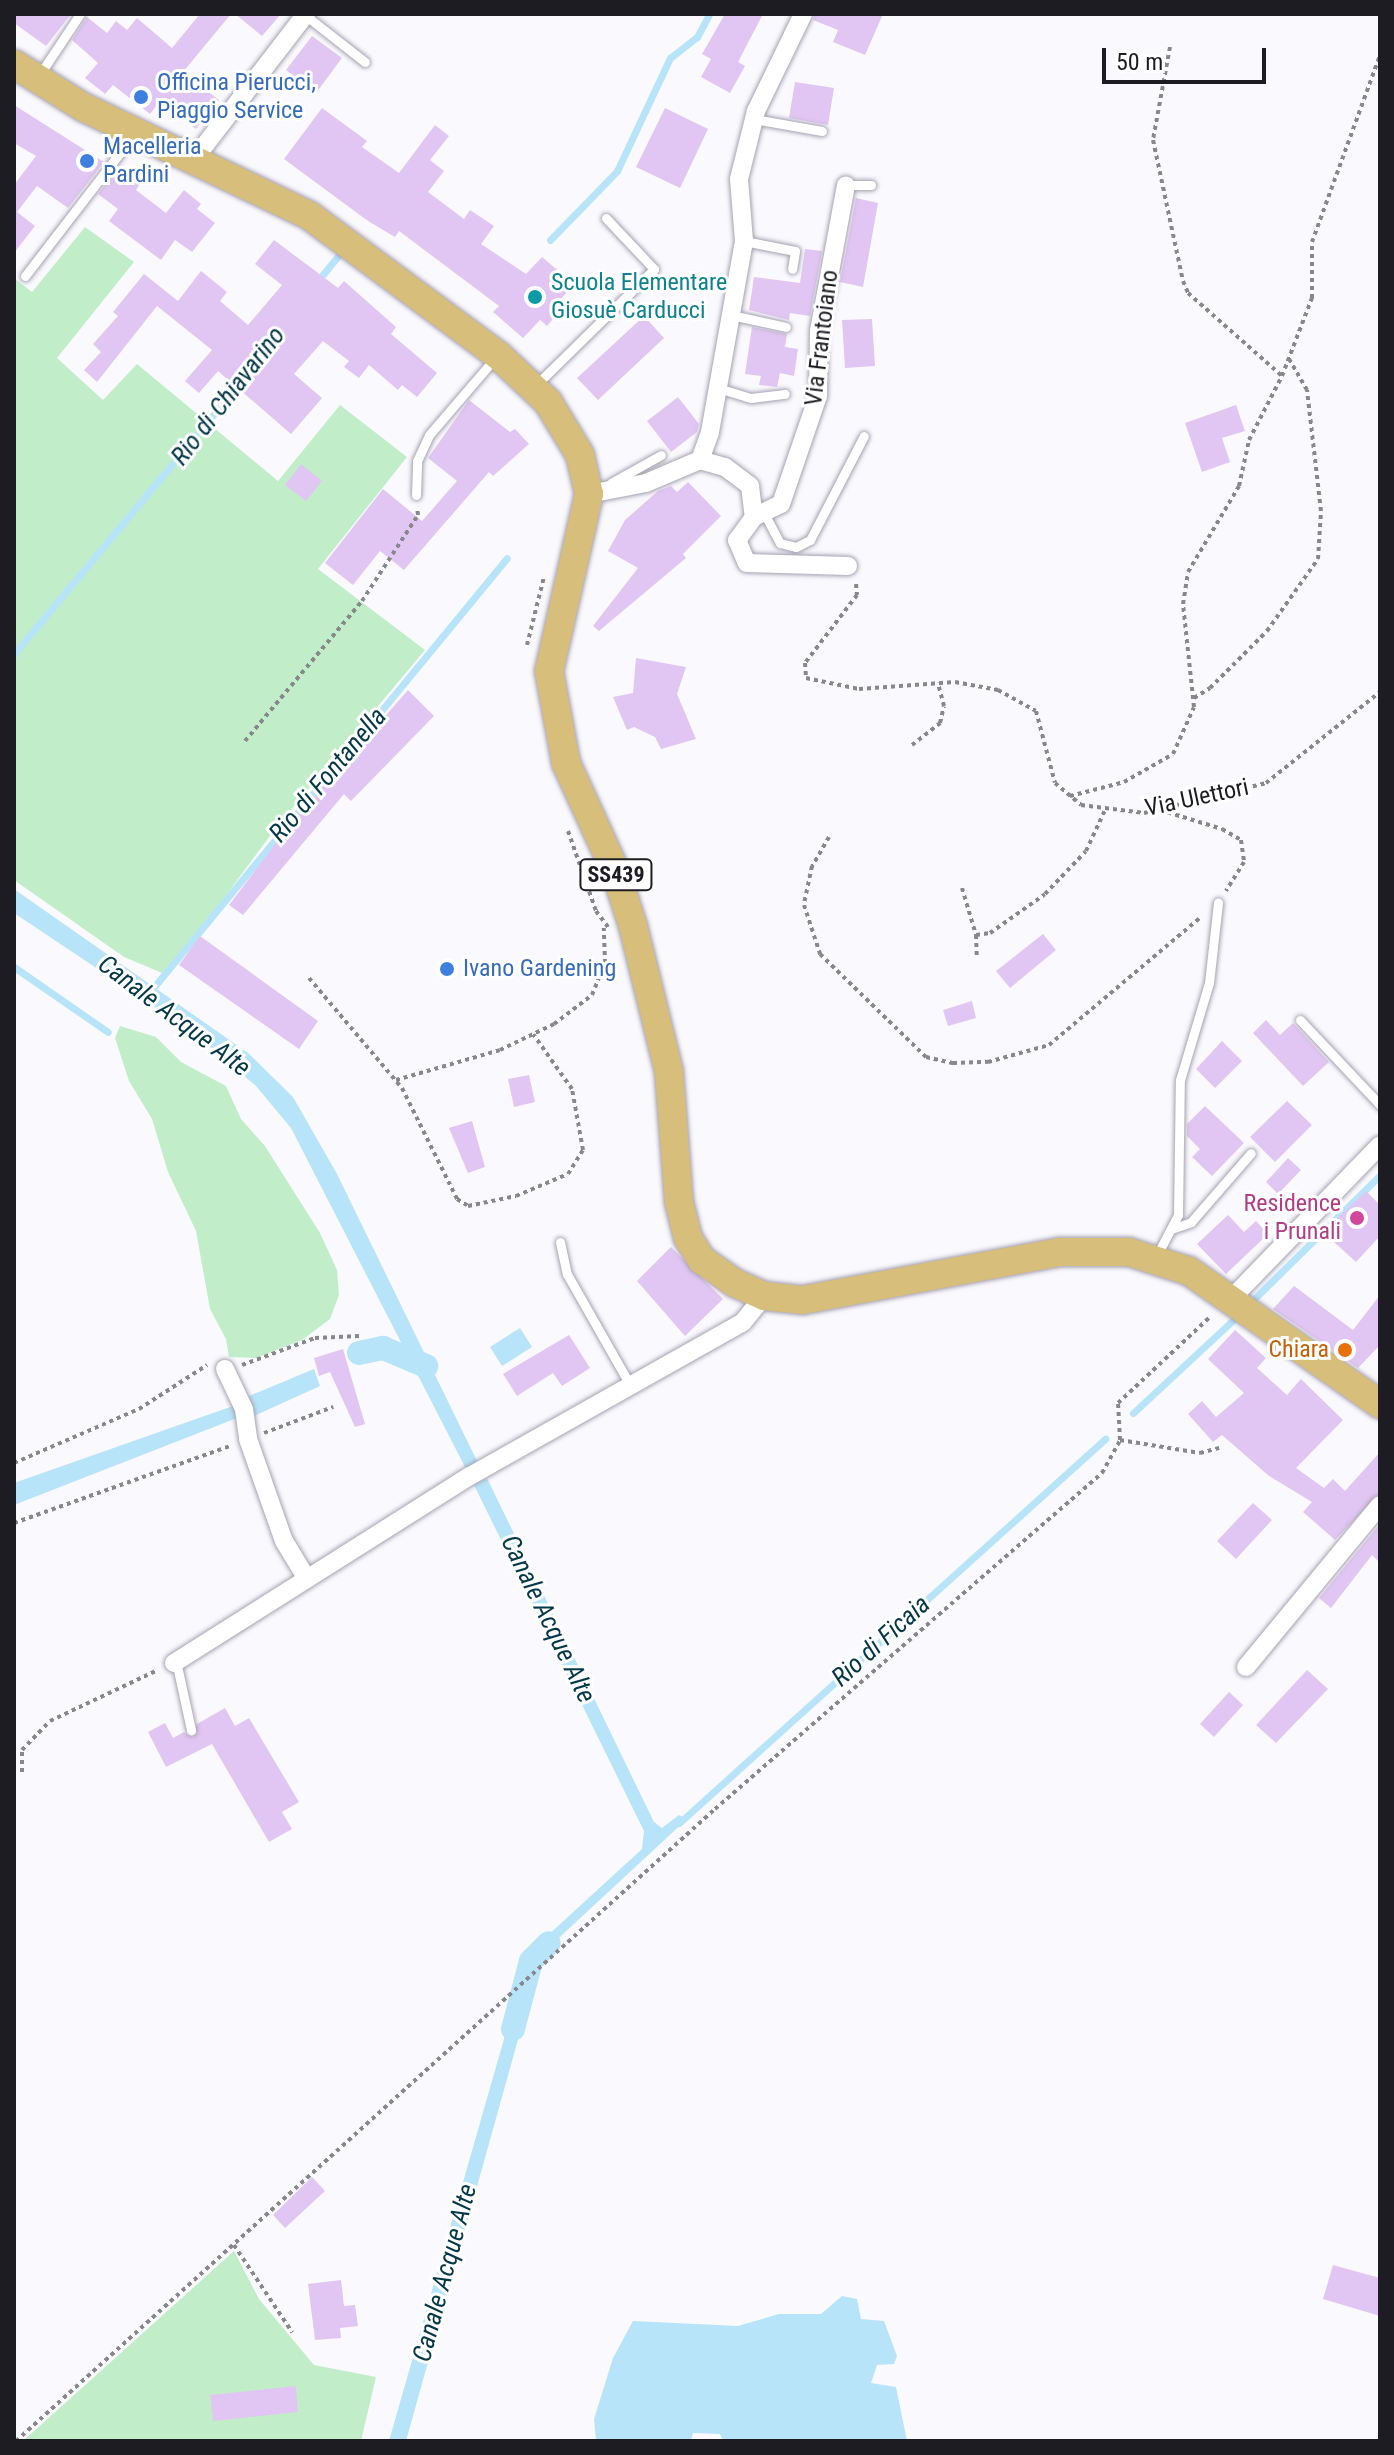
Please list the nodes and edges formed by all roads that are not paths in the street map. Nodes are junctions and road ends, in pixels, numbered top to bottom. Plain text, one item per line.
1 (80, 14) edge
2 (306, 14) edge
3 (803, 14) edge
4 (365, 62) dead end
5 (26, 71) edge
6 (754, 119) junction
7 (136, 131) junction
8 (822, 131) dead end
9 (195, 158) junction
10 (846, 185) joint
11 (871, 185) dead end
12 (606, 218) dead end
13 (744, 241) junction
14 (792, 269) dead end
15 (25, 276) dead end
16 (730, 314) junction
17 (786, 327) dead end
18 (498, 355) junction
19 (533, 388) junction
20 (717, 388) junction
21 (785, 394) dead end
22 (864, 436) dead end
23 (661, 455) dead end
24 (700, 460) junction
25 (589, 494) junction
26 (416, 495) road end
27 (759, 516) junction
28 (848, 566) road end
29 (1218, 903) road end
30 (1300, 1020) dead end
31 (1380, 1105) edge
32 (1380, 1145) edge
33 (1251, 1153) dead end
34 (1171, 1229) junction
35 (560, 1242) dead end
36 (1155, 1258) junction
37 (764, 1296) junction
38 (1231, 1299) junction
39 (225, 1369) road end
40 (630, 1385) junction
41 (1380, 1404) edge
42 (1380, 1505) edge
43 (307, 1579) junction
44 (175, 1662) joint
45 (1246, 1667) dead end
46 (191, 1730) dead end

1 - 5 lane
2 - 4 lane
2 - 9 street
3 - 6 street
5 - 7 main road, SS439
6 - 8 lane
6 - 13 street
7 - 9 main road, SS439
7 - 15 lane
9 - 18 main road, SS439
10 - 11 lane
10 - 27 street, Via Frantoiano
12 - 19 lane
13 - 14 lane
13 - 16 street
16 - 17 lane
16 - 20 street
18 - 19 main road, SS439
18 - 26 lane
19 - 25 main road, SS439
20 - 21 lane
20 - 24 street
22 - 27 lane
23 - 25 lane
24 - 25 street
24 - 27 street
25 - 37 main road, SS439
27 - 28 street
29 - 34 lane
30 - 31 lane
32 - 38 street
33 - 34 lane
34 - 36 lane
35 - 40 lane
36 - 37 main road, SS439
36 - 38 main road, SS439
37 - 40 street
38 - 41 main road, SS439
39 - 43 street
40 - 43 street
42 - 45 street
43 - 44 street
44 - 46 lane

